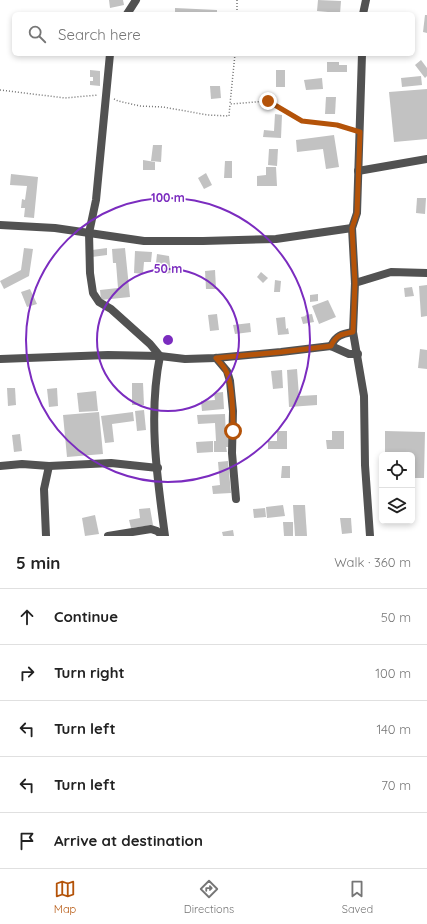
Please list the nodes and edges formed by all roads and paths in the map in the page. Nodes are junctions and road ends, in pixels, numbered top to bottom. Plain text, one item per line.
1 (136, 0) edge
2 (237, 0) edge
3 (366, 0) edge
4 (128, 12) edge
5 (237, 12) edge
6 (363, 12) edge
7 (110, 56) edge
8 (235, 56) edge
9 (362, 56) edge
10 (0, 90) edge
11 (106, 95) junction
12 (230, 104) junction
13 (360, 132) junction
14 (427, 159) edge
15 (358, 171) junction
16 (0, 225) edge
17 (352, 228) junction
18 (89, 233) junction
19 (427, 273) edge
20 (355, 283) junction
21 (353, 332) junction
22 (331, 346) junction
23 (358, 354) junction
24 (160, 356) junction
25 (0, 358) edge
26 (216, 358) junction
27 (0, 466) edge
28 (49, 466) junction
29 (158, 468) junction
30 (236, 500) dead end
31 (46, 536) edge
32 (108, 536) edge
33 (164, 536) edge
34 (370, 536) edge

1 - 4 street
2 - 5 path
3 - 6 street
7 - 11 street
8 - 12 path
9 - 13 street
10 - 11 path
11 - 12 path
11 - 18 street
12 - 13 path
13 - 15 street
14 - 15 street
15 - 17 street
16 - 18 street
17 - 18 street
17 - 20 street
18 - 24 street
19 - 20 street
20 - 21 street
21 - 22 street
21 - 23 street
22 - 23 street
22 - 26 street
23 - 34 street
24 - 25 street
24 - 26 street
24 - 29 street
26 - 30 street
27 - 28 street
28 - 29 street
28 - 31 street
29 - 33 street
32 - 33 street

